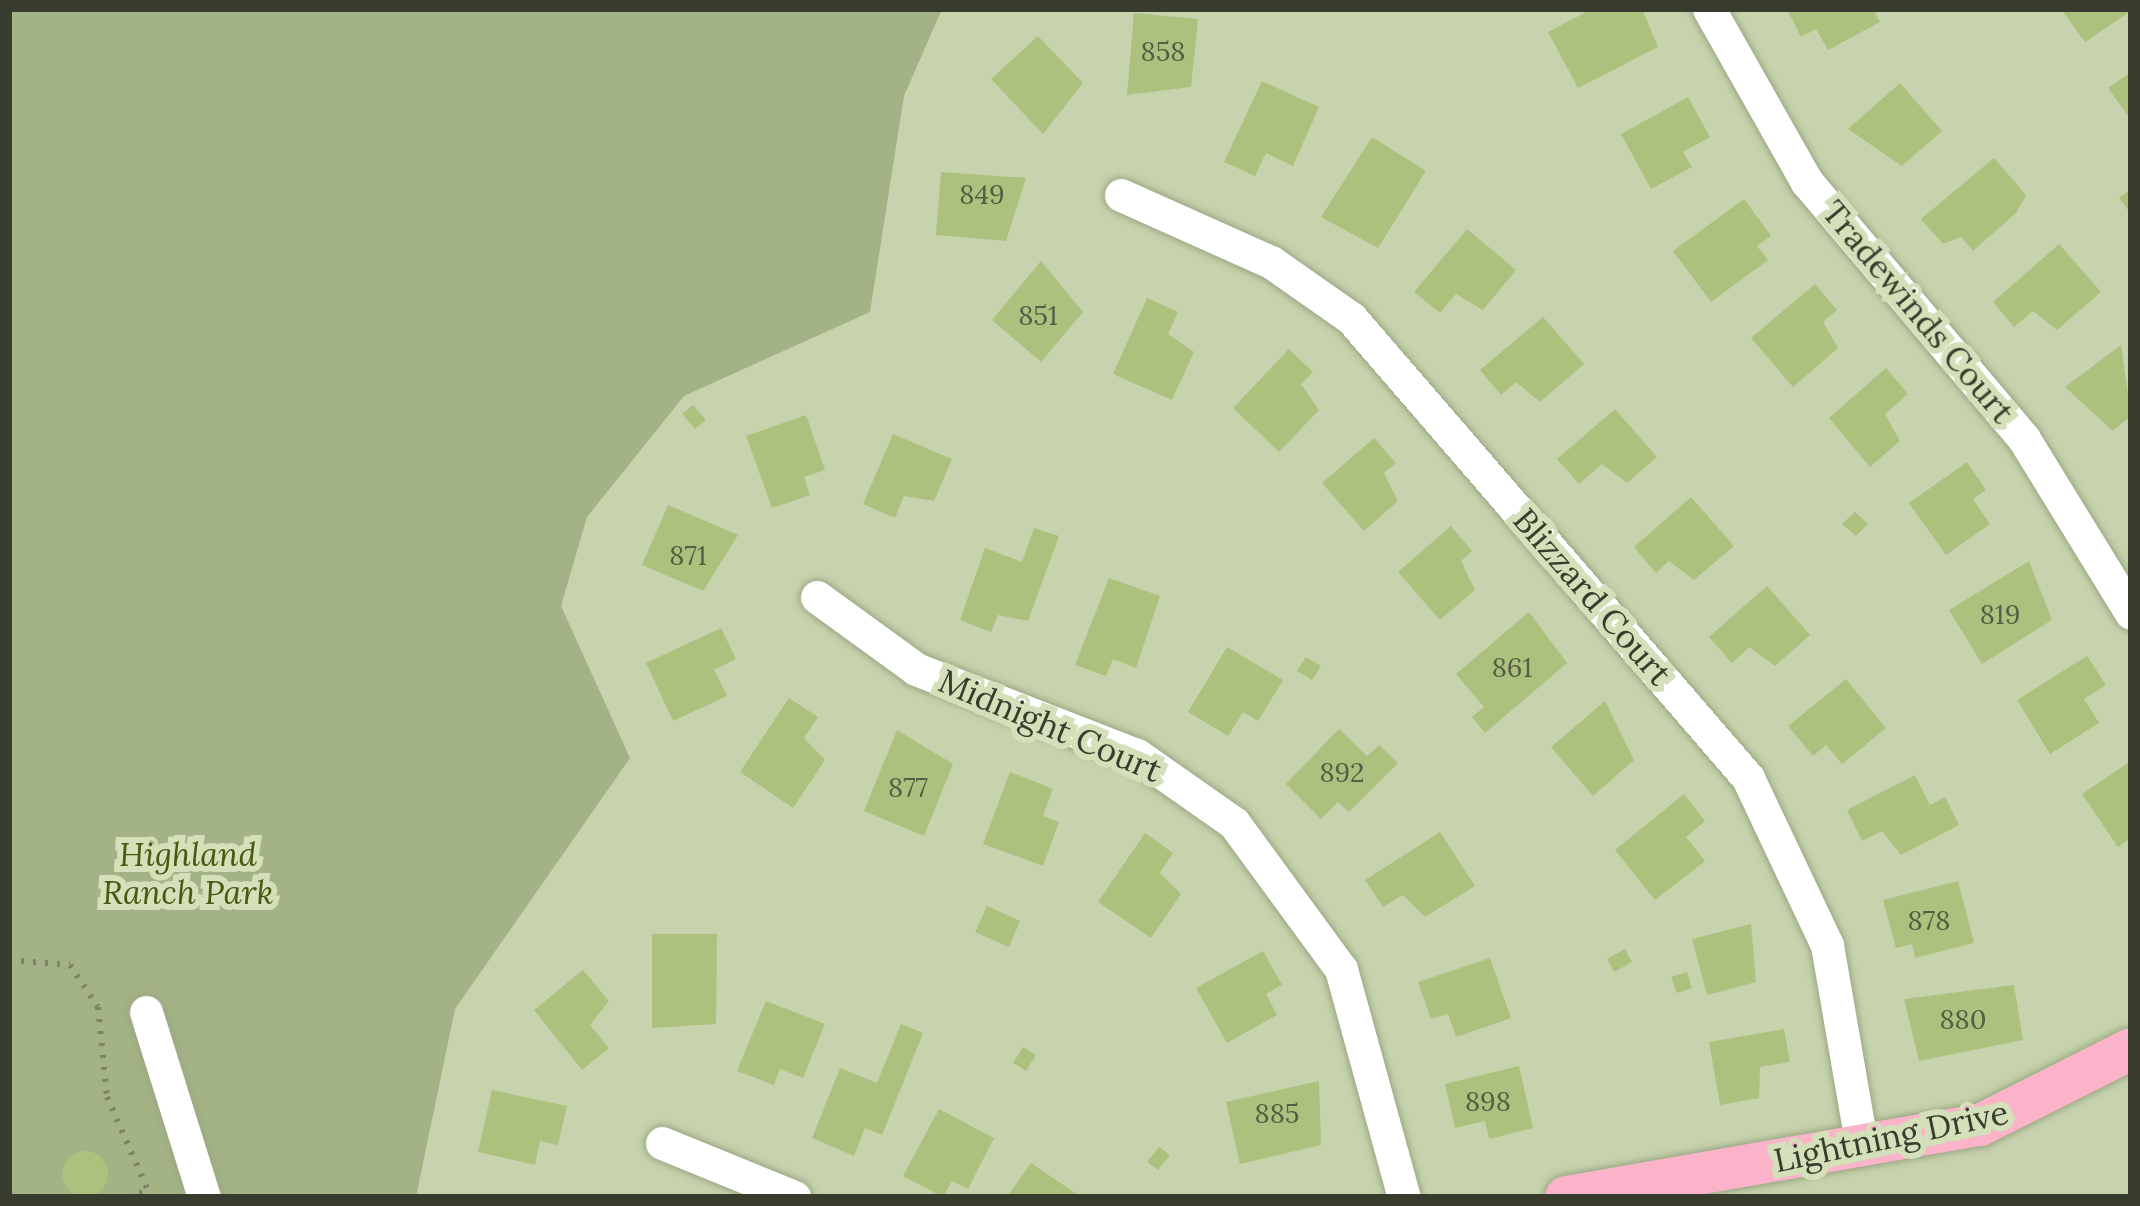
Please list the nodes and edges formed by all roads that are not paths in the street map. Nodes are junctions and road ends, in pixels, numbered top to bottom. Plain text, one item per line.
1 (1709, 9) edge
2 (1121, 195) dead end
3 (817, 597) dead end
4 (2131, 613) edge
5 (146, 1012) dead end
6 (2131, 1049) edge
7 (662, 1142) dead end
8 (1862, 1147) junction
9 (204, 1197) edge
10 (794, 1197) edge
11 (1404, 1197) edge
12 (1566, 1197) edge

1 - 4 street, Tradewinds Court
2 - 8 street, Blizzard Court
3 - 11 street, Midnight Court
5 - 9 street
6 - 8 main road, Lightning Drive
7 - 10 street
8 - 12 main road, Lightning Drive

